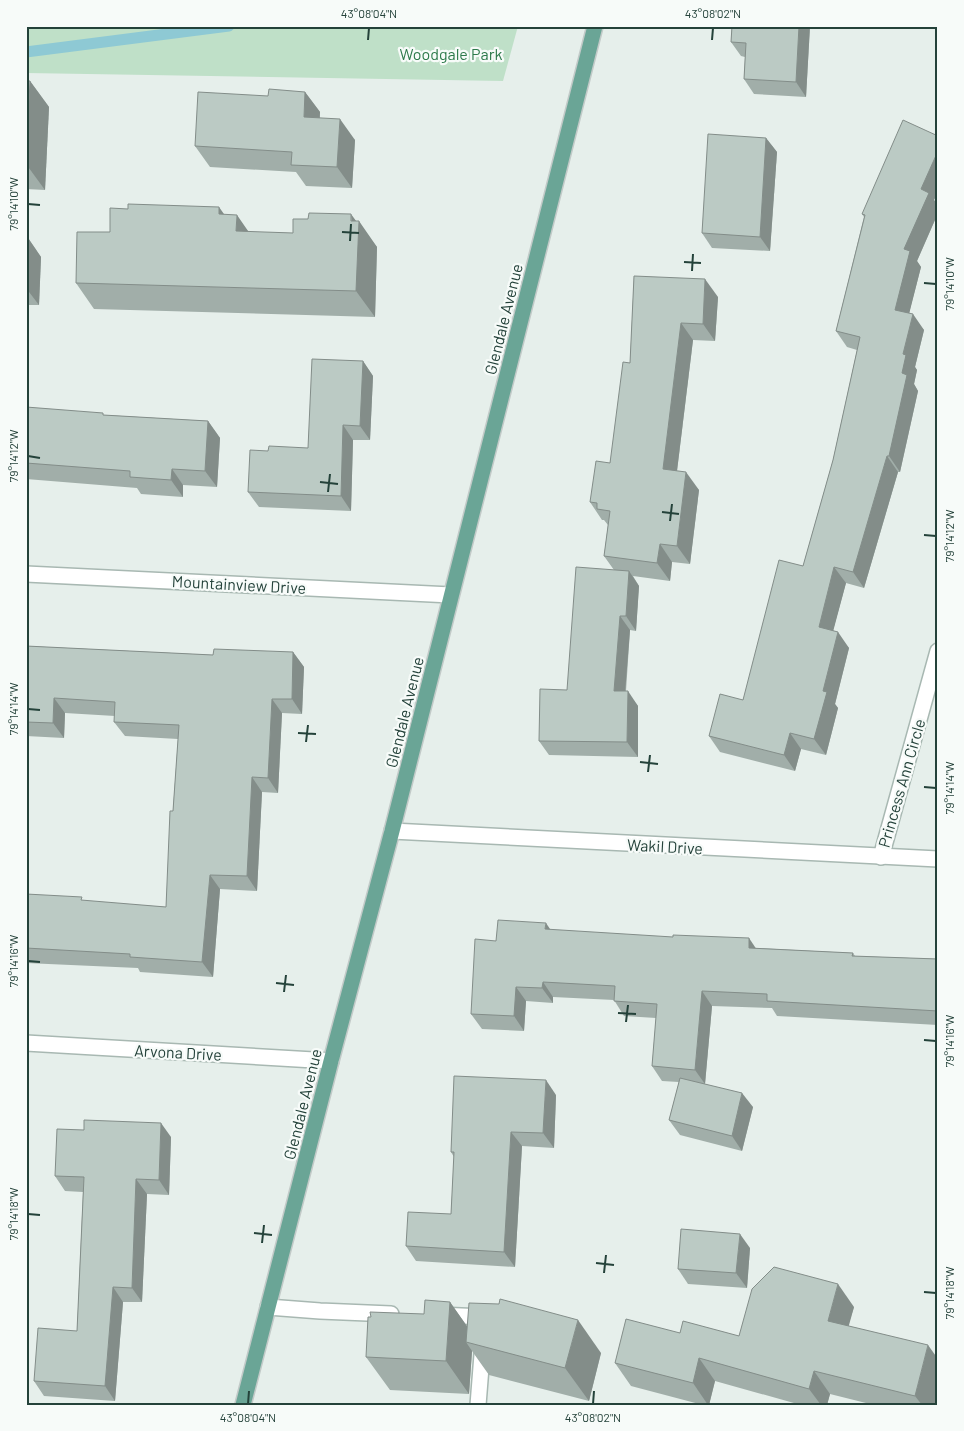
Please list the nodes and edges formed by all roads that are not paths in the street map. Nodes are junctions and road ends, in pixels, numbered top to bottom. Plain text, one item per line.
1 (595, 26) edge
2 (26, 574) edge
3 (451, 595) junction
4 (938, 651) edge
5 (392, 832) junction
6 (881, 857) junction
7 (938, 859) edge
8 (26, 1043) edge
9 (331, 1060) junction
10 (268, 1307) junction
11 (407, 1314) edge
12 (426, 1315) edge
13 (243, 1405) edge
14 (478, 1405) edge

1 - 3 main road, Glendale Avenue
2 - 3 street, Mountainview Drive
3 - 5 main road, Glendale Avenue
4 - 6 street, Princess Ann Circle
5 - 6 street, Wakil Drive
5 - 9 main road, Glendale Avenue
6 - 7 street, Wakil Drive
8 - 9 street, Arvona Drive
9 - 10 main road, Glendale Avenue
10 - 11 street
10 - 13 main road, Glendale Avenue
12 - 14 street

